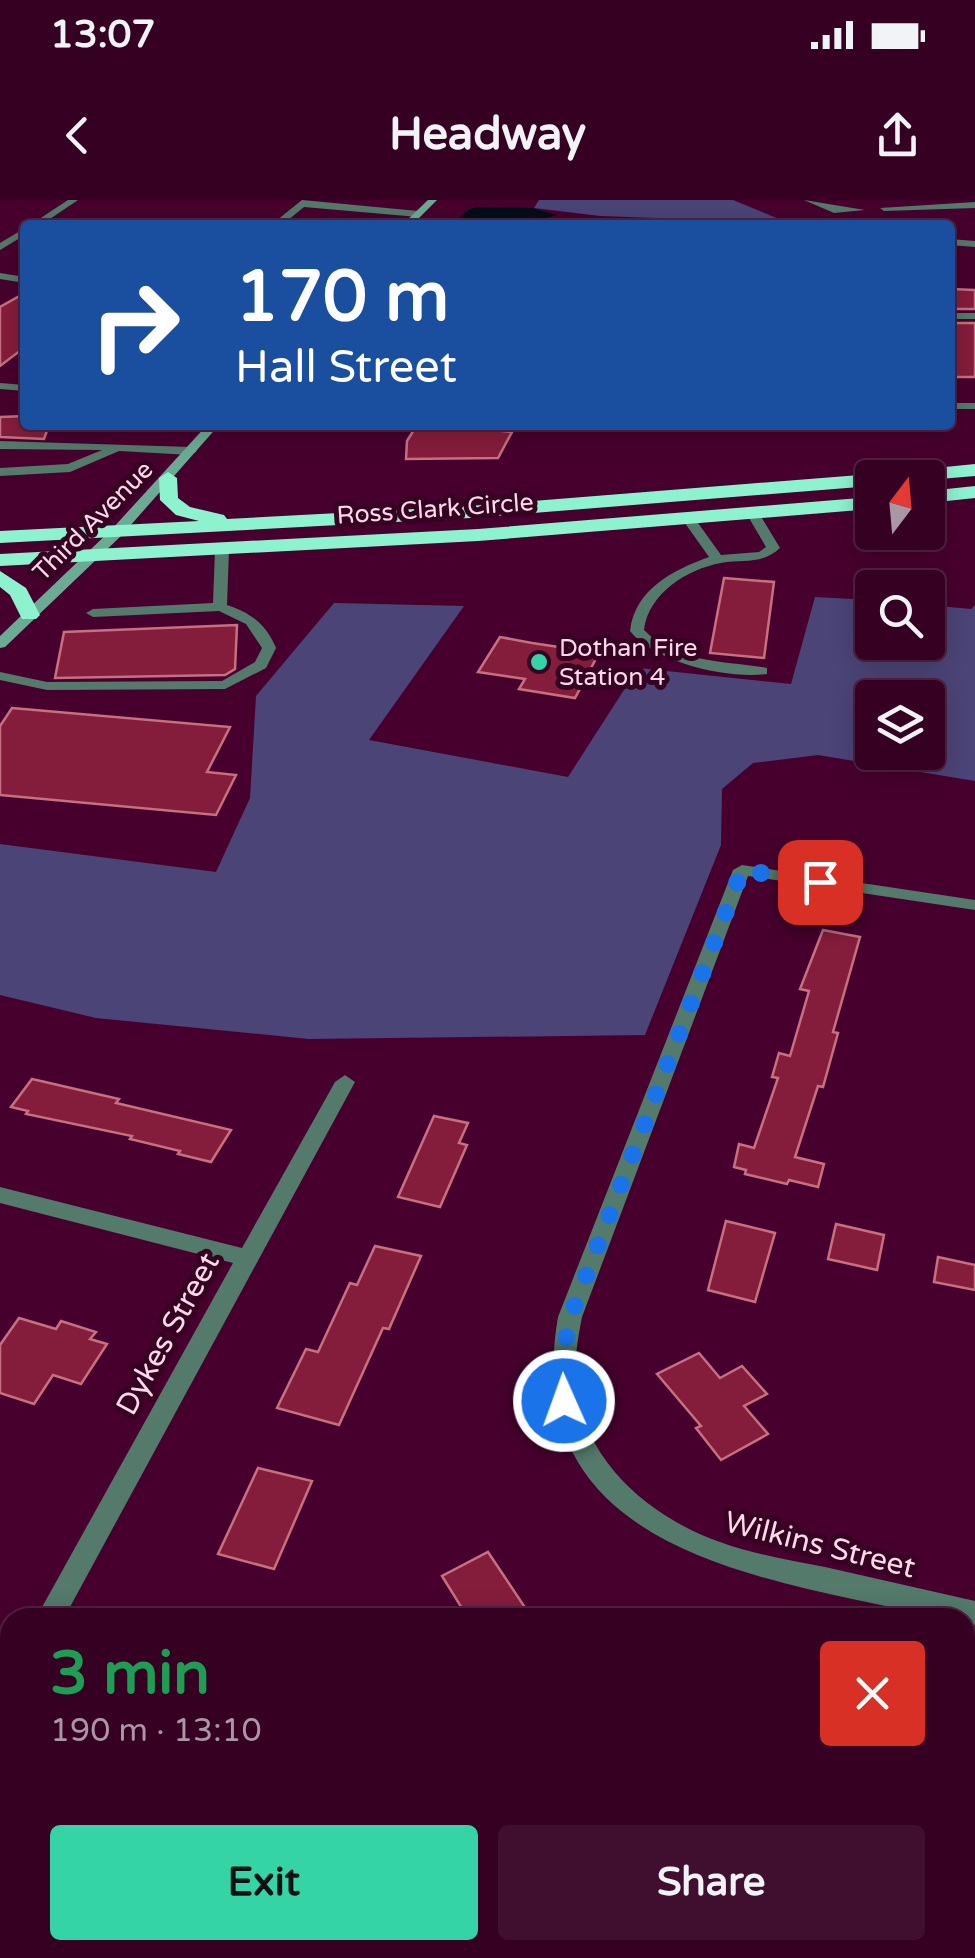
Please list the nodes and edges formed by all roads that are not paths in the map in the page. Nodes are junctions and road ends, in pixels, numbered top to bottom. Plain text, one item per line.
1 (72, 200) edge
2 (433, 200) edge
3 (808, 200) edge
4 (304, 202) edge
5 (932, 203) edge
6 (975, 205) edge
7 (884, 208) dead end
8 (861, 210) dead end
9 (418, 214) junction
10 (42, 220) edge
11 (282, 220) edge
12 (412, 220) edge
13 (79, 430) edge
14 (209, 430) edge
15 (75, 443) junction
16 (0, 446) edge
17 (116, 449) junction
18 (191, 451) junction
19 (42, 456) junction
20 (15, 460) edge
21 (70, 468) junction
22 (975, 470) edge
23 (945, 473) edge
24 (168, 478) junction
25 (855, 481) edge
26 (975, 492) edge
27 (945, 495) edge
28 (643, 500) junction
29 (855, 504) edge
30 (752, 514) junction
31 (688, 519) junction
32 (653, 522) junction
33 (260, 524) junction
34 (117, 532) junction
35 (0, 536) edge
36 (222, 550) junction
37 (92, 556) junction
38 (717, 559) junction
39 (0, 560) edge
40 (0, 577) edge
41 (220, 608) junction
42 (93, 613) dead end
43 (30, 615) junction
44 (0, 644) edge
45 (762, 670) dead end
46 (0, 676) edge
47 (975, 906) edge
48 (345, 1082) dead end
49 (0, 1195) edge
50 (246, 1258) junction
51 (54, 1608) edge
52 (953, 1608) edge

1 - 10 street
2 - 9 street
3 - 8 street
4 - 9 street
4 - 11 street
5 - 6 street
5 - 7 street
9 - 12 street
13 - 15 street
14 - 18 street, Third Avenue
15 - 17 street
15 - 19 street
15 - 21 street
16 - 20 street
17 - 18 street
17 - 21 street
18 - 24 street, Third Avenue
19 - 20 street
19 - 20 street
19 - 21 street
22 - 23 highway
24 - 33 highway
24 - 34 street, Third Avenue
25 - 28 highway, Ross Clark Circle
26 - 27 highway
28 - 32 highway
28 - 33 highway, Ross Clark Circle
29 - 30 highway, Ross Clark Circle
30 - 31 highway, Ross Clark Circle
30 - 38 street
31 - 32 highway, Ross Clark Circle
31 - 38 street
32 - 36 highway, Ross Clark Circle
33 - 34 highway, Ross Clark Circle
34 - 35 highway, Ross Clark Circle
34 - 37 street, Third Avenue
36 - 37 highway, Ross Clark Circle
36 - 41 street
37 - 39 highway, Ross Clark Circle
37 - 43 street, Third Avenue
38 - 45 street
40 - 43 highway
41 - 42 street
41 - 46 street
43 - 44 street, Third Avenue
47 - 52 street, Wilkins Street
48 - 50 street, Dykes Street
49 - 50 street
50 - 51 street, Dykes Street

